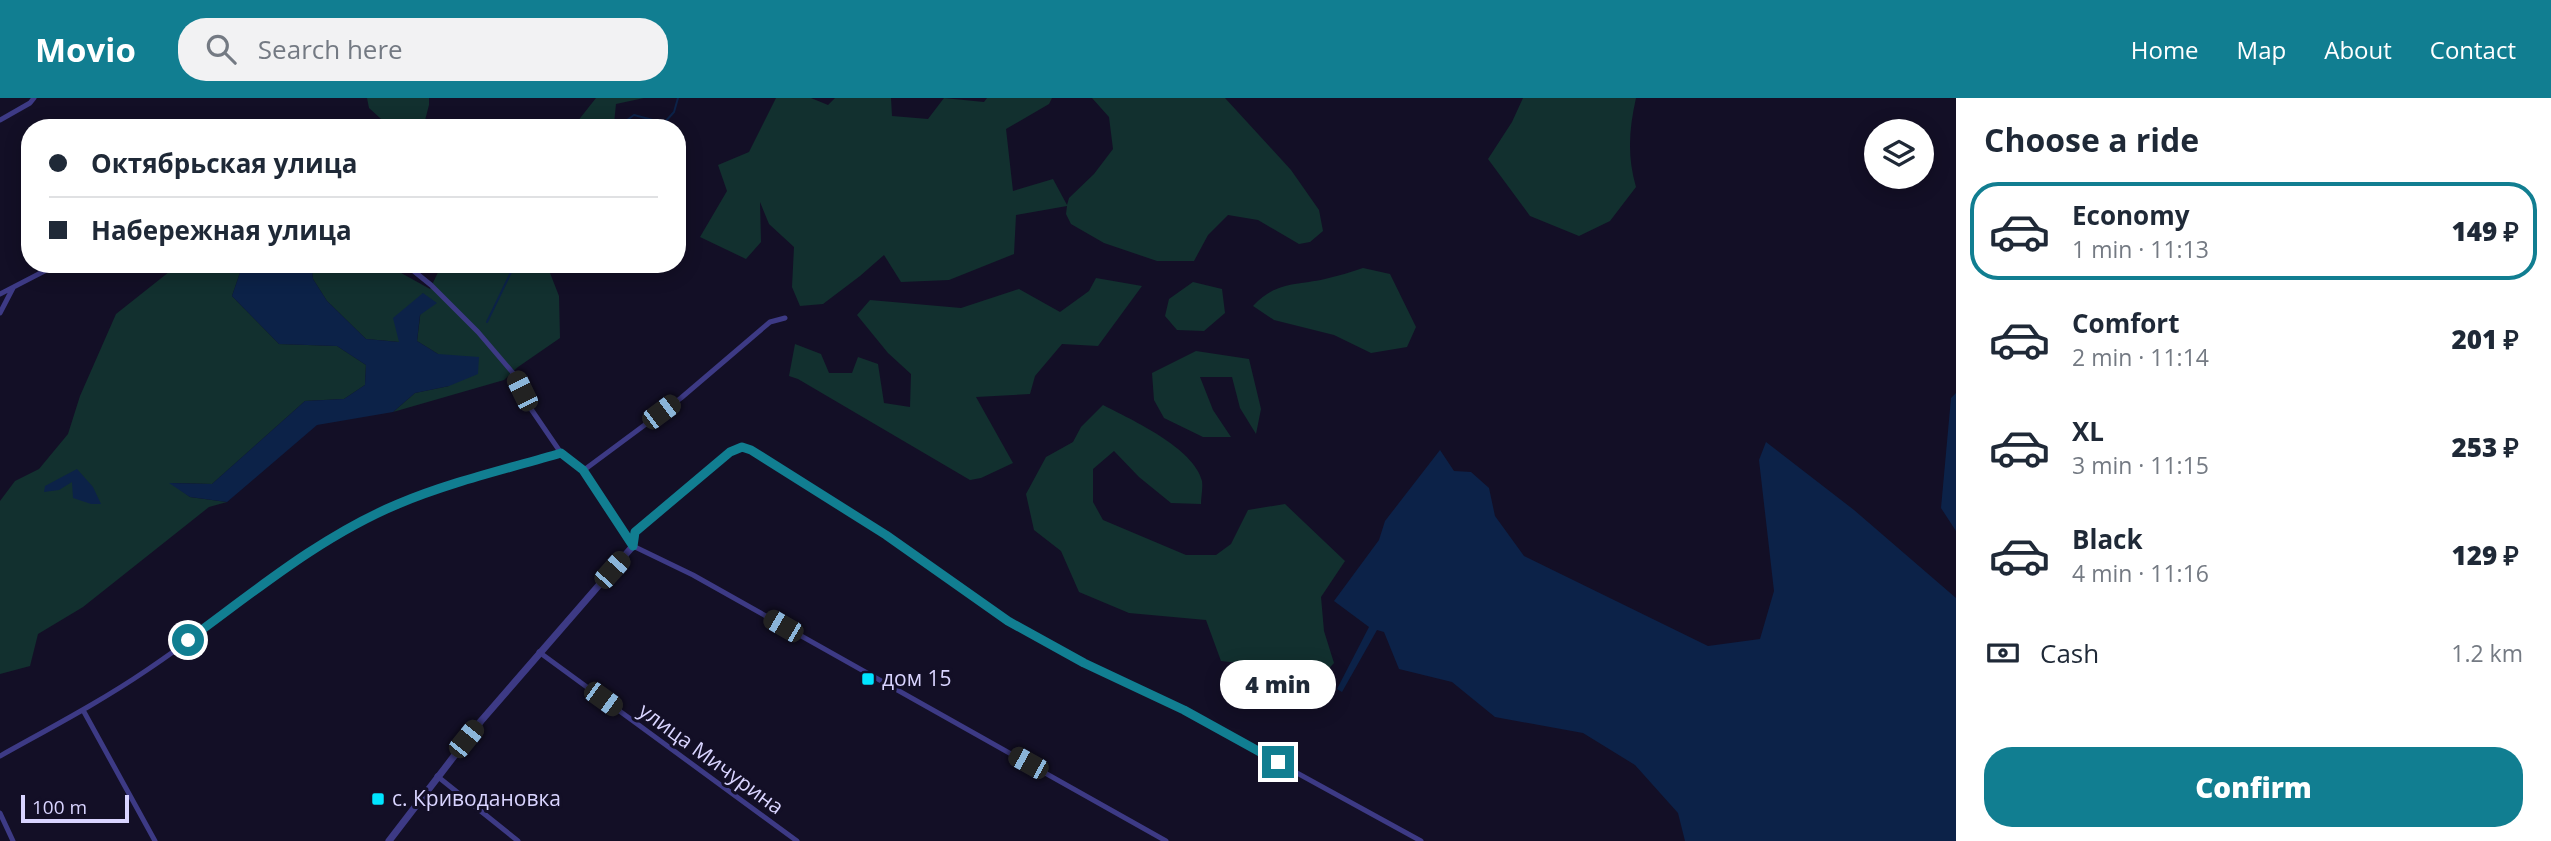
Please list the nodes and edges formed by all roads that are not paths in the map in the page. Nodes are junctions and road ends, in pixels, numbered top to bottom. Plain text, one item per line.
1 (34, 98) edge
2 (0, 120) edge
3 (41, 273) edge
4 (417, 273) edge
5 (13, 288) junction
6 (0, 294) edge
7 (0, 313) edge
8 (785, 317) dead end
9 (561, 453) junction
10 (583, 470) junction
11 (633, 546) junction
12 (539, 652) junction
13 (83, 710) junction
14 (0, 756) edge
15 (437, 776) junction
16 (0, 814) edge
17 (13, 841) edge
18 (155, 841) edge
19 (389, 841) edge
20 (518, 841) edge
21 (797, 841) edge
22 (1166, 841) edge
23 (1421, 841) edge

1 - 2 street
3 - 5 street
4 - 9 street
5 - 6 street
5 - 7 street
8 - 10 street
9 - 10 street
9 - 13 street
10 - 11 street
11 - 12 street
11 - 22 street
11 - 23 street
12 - 15 street
12 - 21 street, улица Мичурина
13 - 14 street
13 - 18 street
15 - 19 street
15 - 20 street
16 - 17 street

